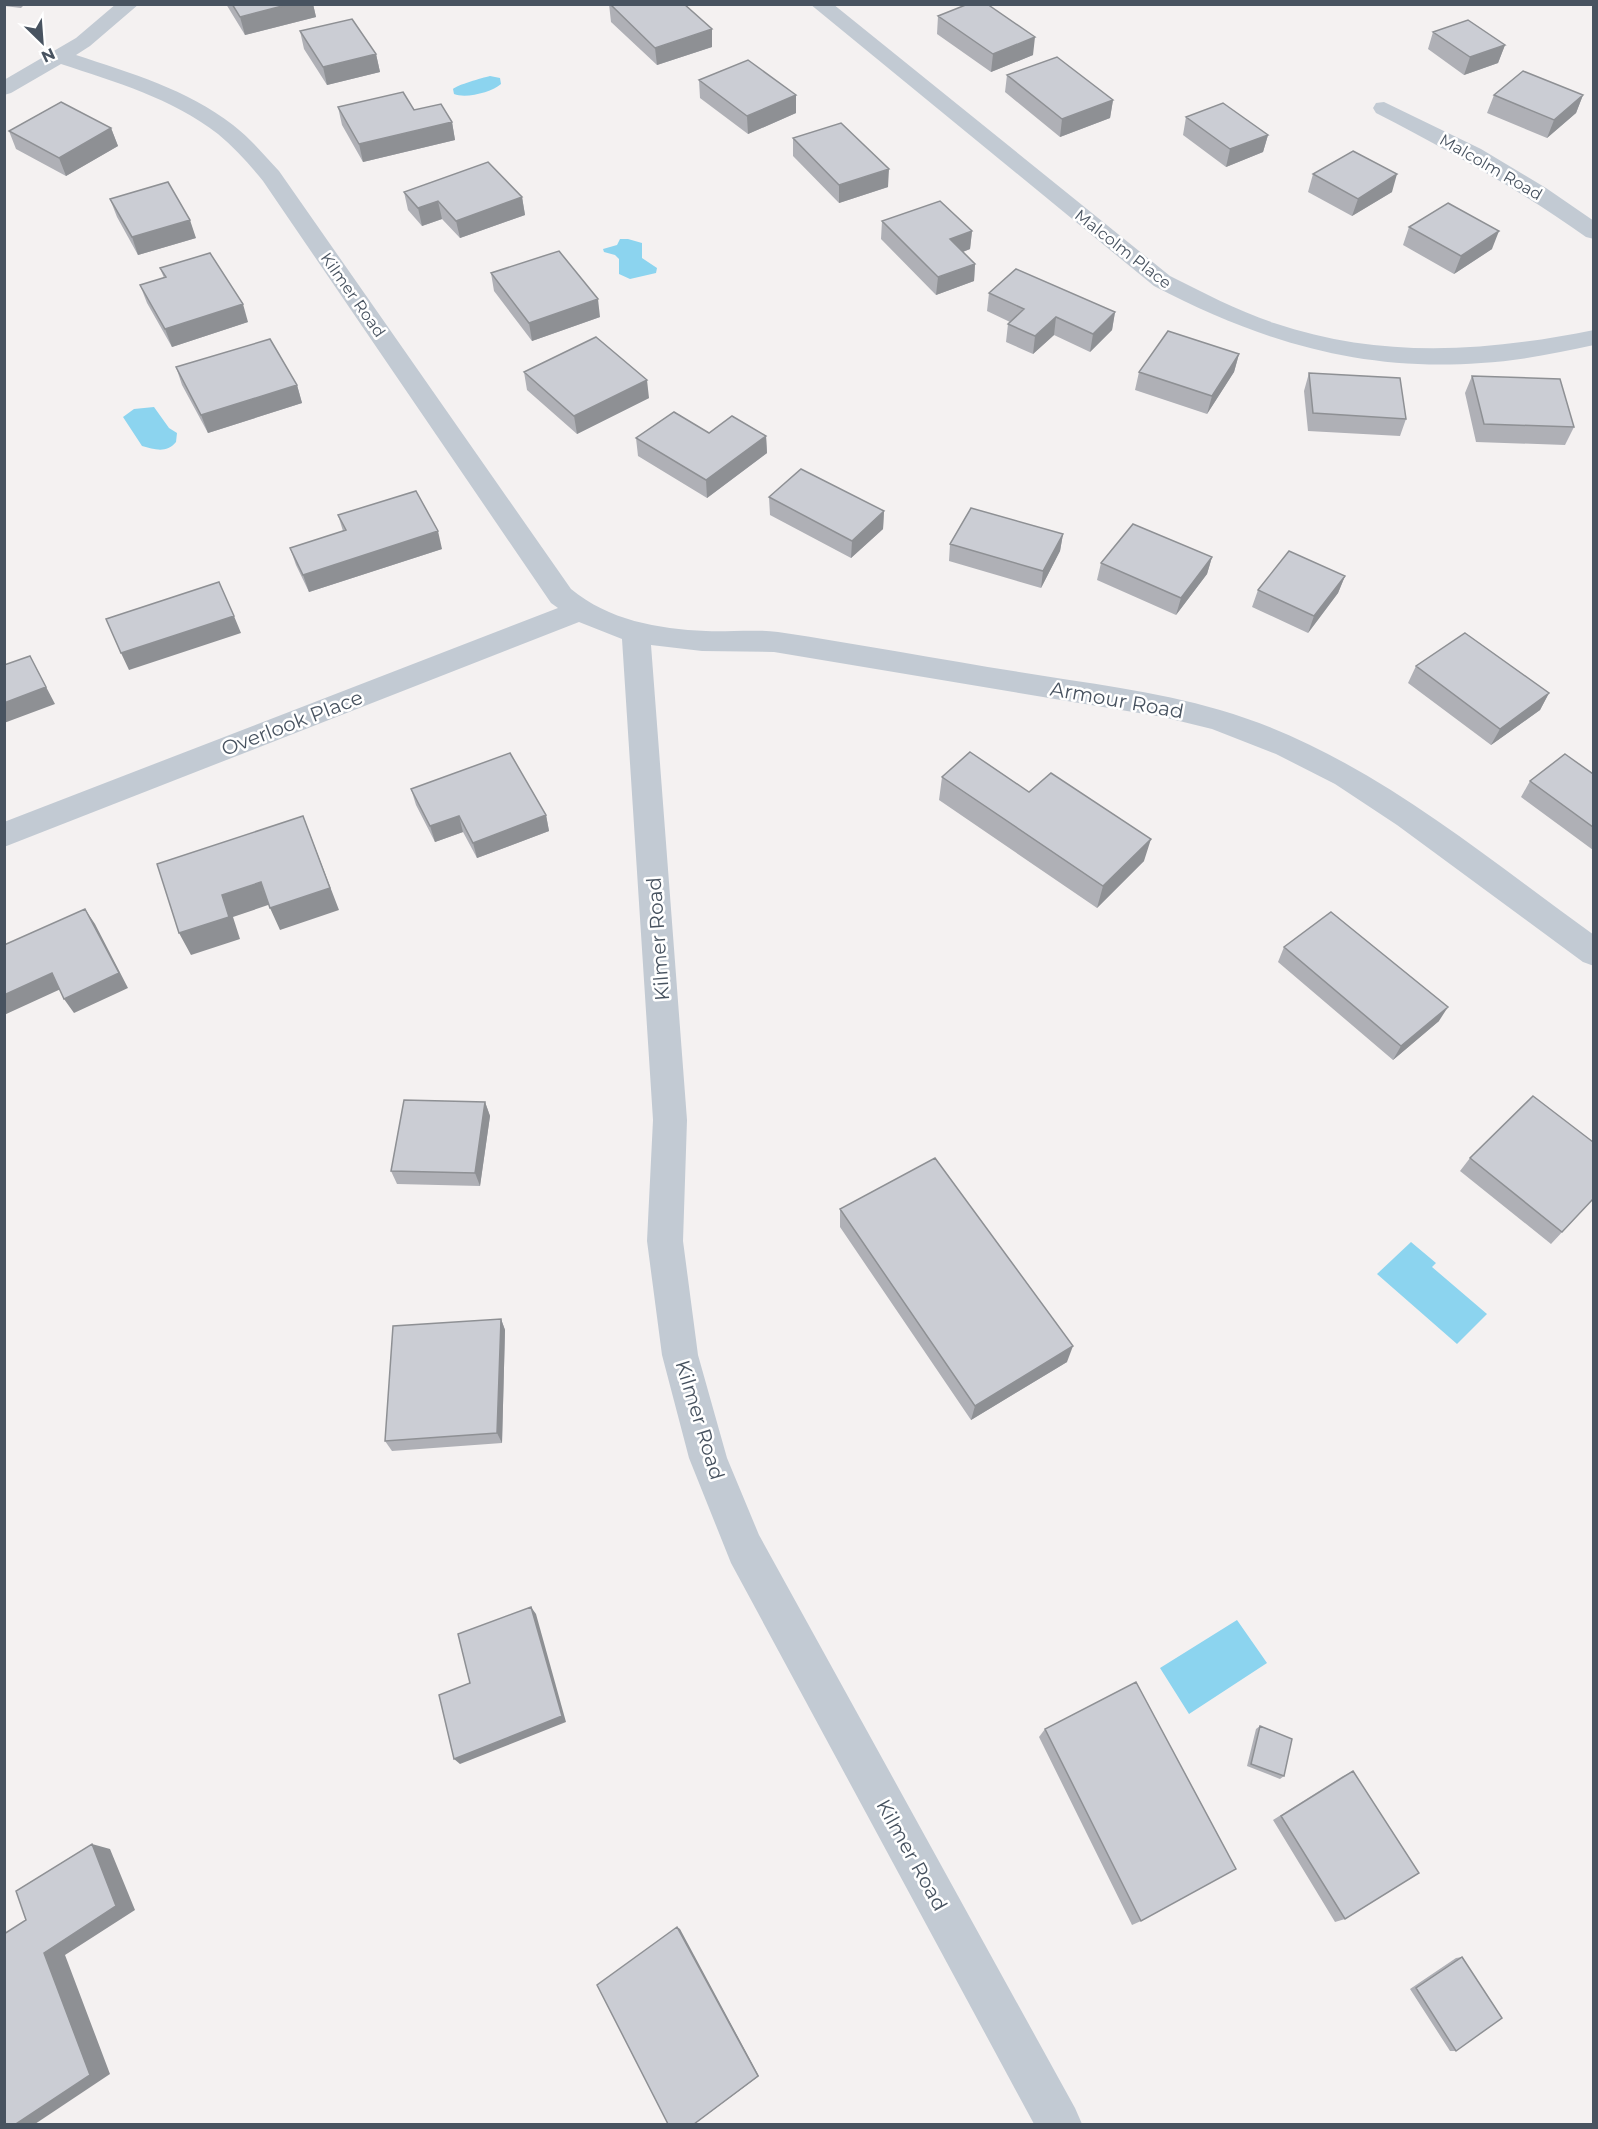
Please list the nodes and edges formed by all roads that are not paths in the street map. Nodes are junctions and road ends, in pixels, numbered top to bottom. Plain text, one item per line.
1 (129, 4) edge
2 (820, 4) edge
3 (62, 57) junction
4 (4, 89) edge
5 (1384, 108) dead end
6 (1593, 232) edge
7 (1593, 337) edge
8 (579, 610) junction
9 (636, 633) junction
10 (4, 835) edge
11 (1593, 953) edge
12 (1059, 2124) edge

1 - 3 street
2 - 7 street, Malcolm Place
3 - 4 street
3 - 8 street, Kilmer Road
5 - 6 street, Malcolm Road
8 - 9 street, Armour Road
8 - 10 street, Overlook Place
9 - 11 street, Armour Road
9 - 12 street, Kilmer Road

